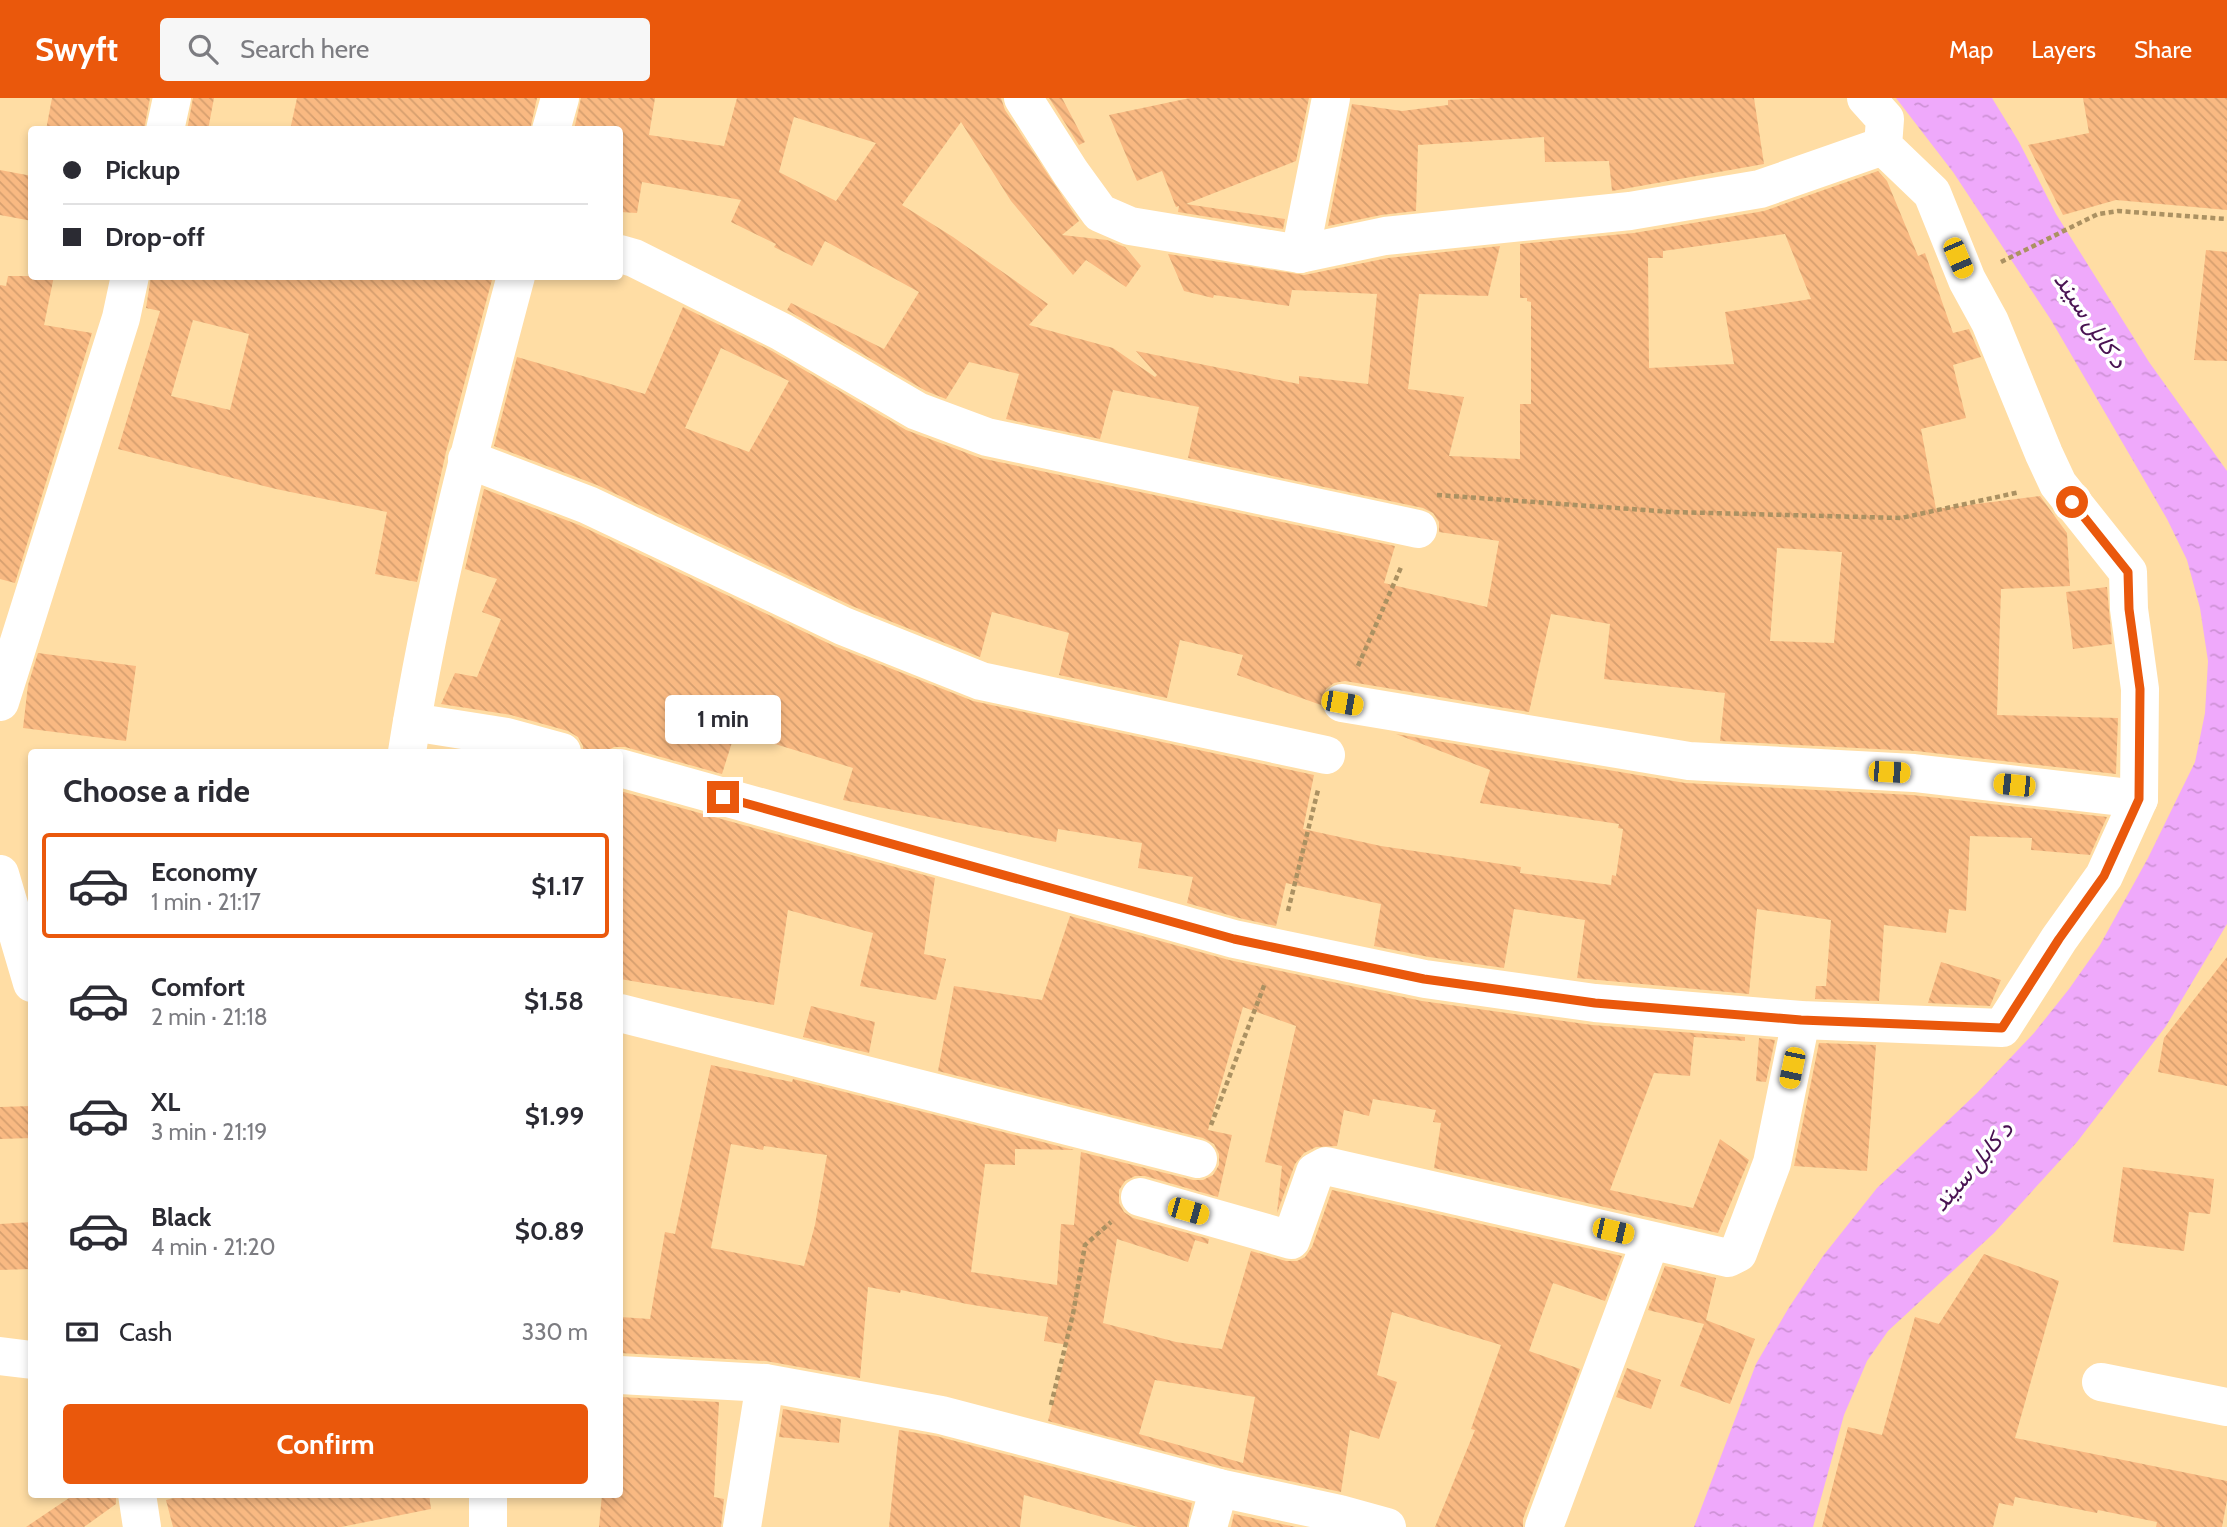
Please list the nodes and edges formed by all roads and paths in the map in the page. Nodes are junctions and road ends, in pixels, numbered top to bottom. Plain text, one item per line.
1 (172, 98) edge
2 (560, 98) edge
3 (1023, 98) edge
4 (1331, 98) edge
5 (1866, 98) edge
6 (166, 126) edge
7 (552, 126) edge
8 (1883, 146) junction
9 (2227, 219) edge
10 (1300, 254) junction
11 (623, 255) edge
12 (1997, 264) dead end
13 (129, 280) edge
14 (515, 280) edge
15 (467, 459) junction
16 (2058, 484) junction
17 (1418, 529) junction
18 (0, 702) edge
19 (1342, 703) joint
20 (409, 737) edge
21 (551, 749) edge
22 (1326, 755) joint
23 (623, 769) edge
24 (2139, 799) junction
25 (0, 874) edge
26 (1278, 948) junction
27 (28, 970) edge
28 (623, 1014) edge
29 (1801, 1020) junction
30 (1198, 1159) joint
31 (1140, 1197) joint
32 (1646, 1254) dead end
33 (0, 1356) edge
34 (28, 1360) edge
35 (623, 1375) edge
36 (2101, 1382) dead end
37 (765, 1383) junction
38 (2227, 1406) edge
39 (1042, 1443) junction
40 (1219, 1488) junction
41 (138, 1498) edge
42 (488, 1498) edge
43 (142, 1527) edge
44 (488, 1527) edge
45 (742, 1527) edge
46 (1208, 1527) edge
47 (1387, 1527) edge
48 (1544, 1527) edge

1 - 6 street
2 - 7 street
3 - 10 street
4 - 10 street
5 - 8 street
8 - 10 street
8 - 16 street
9 - 12 path
11 - 17 street
13 - 18 street
14 - 15 street
15 - 20 street
15 - 22 street
16 - 17 path
16 - 24 street
17 - 19 path
19 - 24 street
20 - 21 street
22 - 26 path
23 - 26 street
24 - 29 street
25 - 27 street
26 - 29 street
26 - 30 path
28 - 30 street
29 - 31 street
31 - 39 path
32 - 48 street
33 - 34 street
35 - 37 street
36 - 38 street
37 - 39 street
37 - 45 street
39 - 40 street
40 - 46 street
40 - 47 street
41 - 43 street
42 - 44 street

